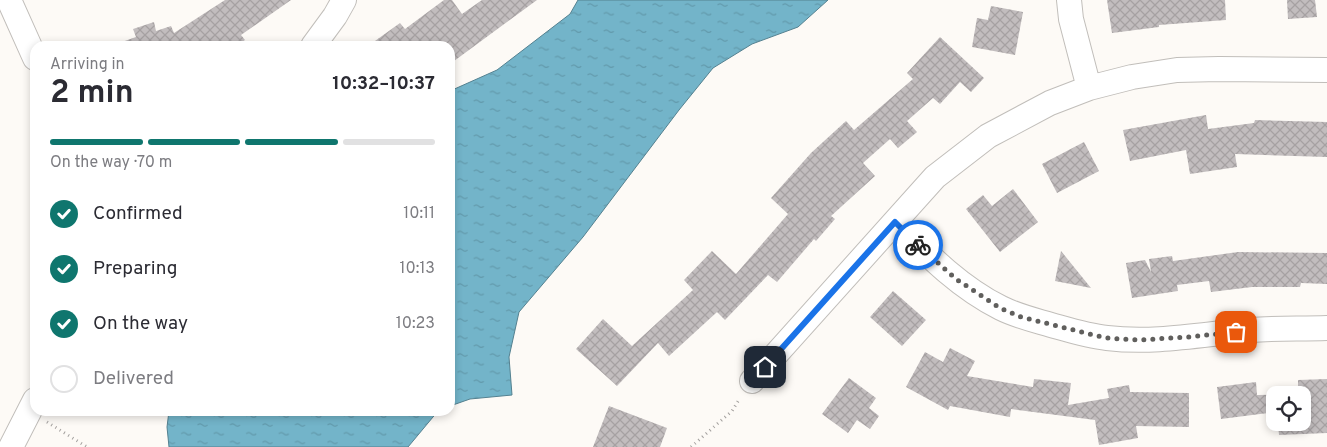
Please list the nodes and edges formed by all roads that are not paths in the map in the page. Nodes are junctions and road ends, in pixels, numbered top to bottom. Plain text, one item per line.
1 (9, 0) edge
2 (344, 0) edge
3 (1069, 0) edge
4 (317, 41) edge
5 (30, 47) edge
6 (1327, 70) edge
7 (1089, 88) junction
8 (895, 222) junction
9 (1327, 328) edge
10 (752, 382) road end
11 (30, 410) edge
12 (11, 447) edge

1 - 5 street
2 - 4 street
3 - 7 street
6 - 7 street
7 - 8 street
8 - 9 street
8 - 10 street
11 - 12 street

